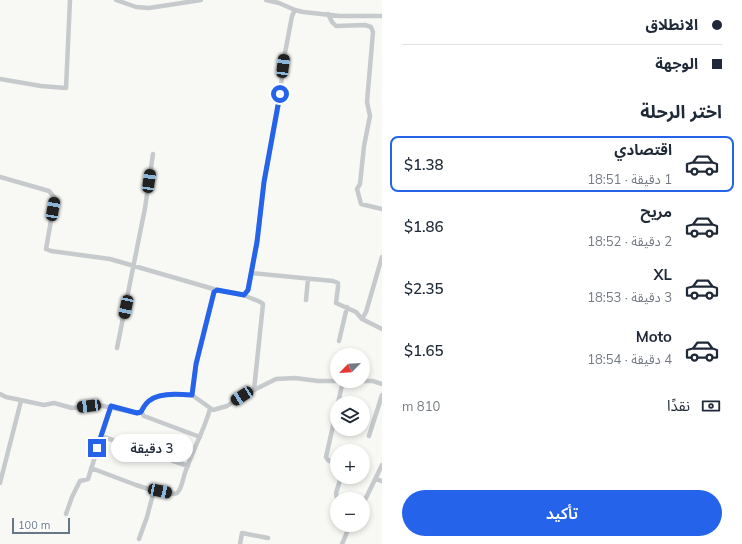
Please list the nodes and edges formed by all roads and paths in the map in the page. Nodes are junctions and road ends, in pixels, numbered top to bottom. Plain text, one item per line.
1 (70, 0) edge
2 (116, 0) edge
3 (201, 0) edge
4 (266, 0) edge
5 (279, 1) edge
6 (295, 10) junction
7 (328, 14) junction
8 (382, 16) edge
9 (0, 79) edge
10 (153, 154) dead end
11 (0, 177) edge
12 (382, 209) edge
13 (382, 257) edge
14 (134, 266) junction
15 (251, 273) junction
16 (308, 279) junction
17 (217, 290) junction
18 (244, 295) junction
19 (306, 300) dead end
20 (347, 307) junction
21 (362, 319) junction
22 (382, 329) edge
23 (338, 340) dead end
24 (117, 348) dead end
25 (330, 381) edge
26 (370, 381) edge
27 (382, 384) edge
28 (254, 390) junction
29 (0, 394) edge
30 (192, 395) junction
31 (382, 395) edge
32 (21, 400) junction
33 (111, 406) junction
34 (210, 409) junction
35 (141, 412) junction
36 (370, 433) edge
37 (101, 436) junction
38 (331, 436) edge
39 (200, 437) junction
40 (330, 461) edge
41 (382, 465) edge
42 (188, 466) junction
43 (91, 468) junction
44 (376, 479) junction
45 (382, 481) edge
46 (0, 484) edge
47 (156, 491) junction
48 (369, 492) edge
49 (66, 514) dead end
50 (347, 532) edge
51 (268, 538) dead end
52 (139, 539) dead end
53 (240, 544) edge
54 (342, 544) edge

1 - 9 street
2 - 3 street
4 - 5 street
5 - 6 street
6 - 7 street
6 - 15 street
7 - 8 street
7 - 12 street
10 - 14 street
11 - 14 street
13 - 21 street
14 - 17 street
14 - 24 street
15 - 16 street
15 - 18 street
16 - 19 street
16 - 20 street
17 - 18 street
17 - 30 street
18 - 28 street
20 - 21 street
20 - 23 street
21 - 22 street
25 - 28 street
26 - 27 street
28 - 34 street
29 - 32 street
30 - 34 street
30 - 35 street
31 - 36 street
32 - 33 street
32 - 46 street
33 - 35 street
33 - 37 street
34 - 39 street
35 - 39 street
37 - 42 street
37 - 43 street
38 - 40 street
39 - 42 street
41 - 44 street
42 - 47 street
43 - 47 street
43 - 49 street
44 - 45 street
44 - 48 street
47 - 52 street
50 - 54 street
51 - 53 street

